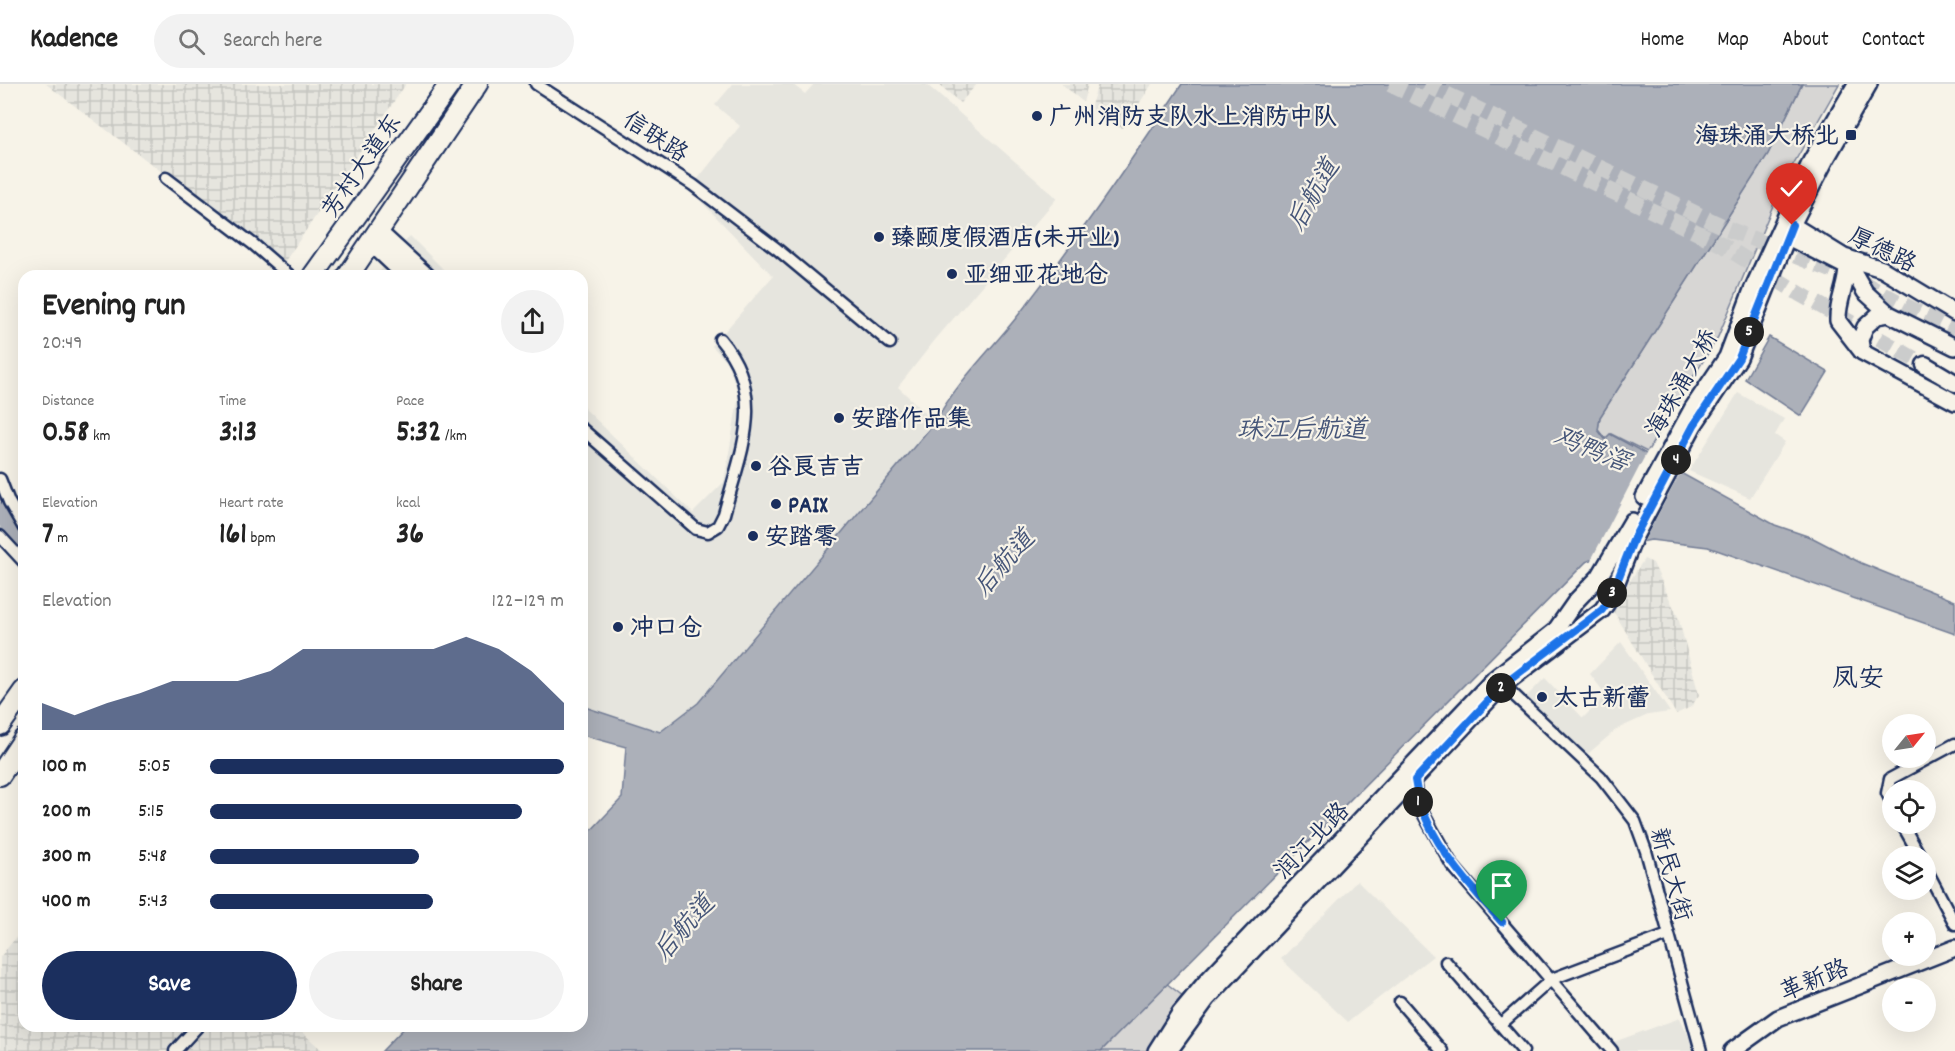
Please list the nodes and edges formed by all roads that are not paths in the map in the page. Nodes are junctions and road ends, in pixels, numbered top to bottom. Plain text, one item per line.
1 (450, 84) edge
2 (536, 84) edge
3 (1856, 84) edge
4 (1869, 84) edge
5 (475, 88) edge
6 (166, 178) dead end
7 (1787, 230) junction
8 (375, 237) junction
9 (1844, 256) junction
10 (283, 270) edge
11 (318, 270) edge
12 (352, 270) edge
13 (401, 270) edge
14 (419, 270) edge
15 (1955, 313) edge
16 (1889, 314) junction
17 (1748, 319) junction
18 (720, 339) dead end
19 (890, 343) dead end
20 (1955, 346) edge
21 (1862, 352) junction
22 (1925, 366) tunnel mouth
23 (1955, 383) edge
24 (1955, 402) edge
25 (588, 434) edge
26 (0, 479) edge
27 (18, 518) edge
28 (0, 536) edge
29 (18, 556) edge
30 (1505, 677) junction
31 (18, 700) edge
32 (0, 725) edge
33 (1955, 744) edge
34 (18, 748) edge
35 (0, 775) edge
36 (1415, 780) junction
37 (1890, 780) edge
38 (1936, 888) edge
39 (1955, 924) edge
40 (1668, 934) junction
41 (1955, 948) edge
42 (1446, 962) dead end
43 (1552, 979) junction
44 (1400, 1002) dead end
45 (1500, 1024) junction
46 (192, 1032) edge
47 (175, 1051) edge
48 (1156, 1051) edge
49 (1169, 1051) edge
50 (1442, 1051) edge
51 (1523, 1051) edge
52 (1612, 1051) edge
53 (1701, 1051) edge
54 (1732, 1051) edge

1 - 11 highway, 芳村大道东
2 - 19 street, 信联路
3 - 7 main road
4 - 7 main road
5 - 8 highway, 芳村大道东
6 - 10 street
7 - 9 main road, 厚德路
7 - 17 main road
7 - 21 main road
8 - 12 highway, 芳村大道东
8 - 13 main road
8 - 14 main road
9 - 15 main road, 厚德路
9 - 16 main road
16 - 20 main road
16 - 21 main road
17 - 30 main road, 海珠涌大桥
17 - 30 main road, 海珠涌大桥
18 - 25 street
21 - 24 main road
22 - 23 main road
26 - 27 street
28 - 29 street
30 - 36 main road, 润江北路
30 - 40 street, 新民大街
30 - 48 main road, 润江北路
31 - 32 highway
33 - 37 street
34 - 35 highway
36 - 43 street
36 - 49 main road, 润江北路
38 - 39 street
40 - 43 street
40 - 53 street, 新民大街
41 - 54 main road, 革新路
42 - 45 street
43 - 45 street
43 - 52 street
44 - 50 street
45 - 51 street
46 - 47 street

